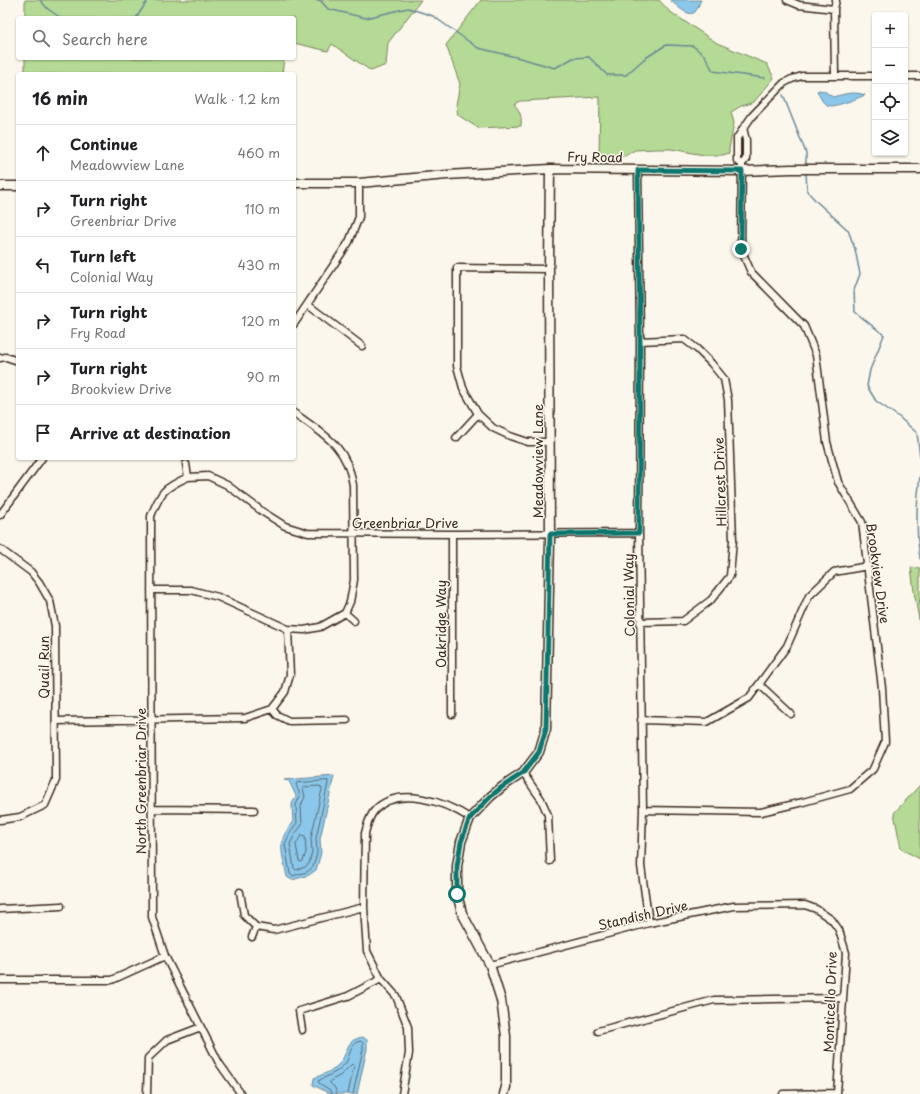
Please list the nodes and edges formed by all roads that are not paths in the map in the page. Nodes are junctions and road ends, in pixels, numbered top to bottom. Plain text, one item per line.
1 (787, 0) edge
2 (836, 0) edge
3 (834, 9) junction
4 (835, 76) junction
5 (872, 76) edge
6 (908, 76) edge
7 (920, 76) edge
8 (742, 167) junction
9 (550, 169) junction
10 (638, 170) junction
11 (920, 170) edge
12 (296, 183) edge
13 (359, 183) junction
14 (0, 186) edge
15 (16, 186) edge
16 (549, 268) junction
17 (308, 305) junction
18 (296, 321) edge
19 (640, 341) junction
20 (362, 346) dead end
21 (0, 358) edge
22 (16, 360) edge
23 (296, 414) edge
24 (478, 414) junction
25 (456, 438) dead end
26 (549, 442) junction
27 (41, 460) edge
28 (186, 464) dead end
29 (188, 477) junction
30 (0, 515) edge
31 (639, 533) junction
32 (354, 534) junction
33 (452, 534) junction
34 (550, 534) junction
35 (0, 549) edge
36 (868, 566) junction
37 (151, 590) junction
38 (345, 613) junction
39 (354, 621) dead end
40 (640, 622) junction
41 (288, 629) junction
42 (759, 684) junction
43 (272, 709) junction
44 (452, 714) dead end
45 (791, 714) dead end
46 (151, 719) junction
47 (347, 720) dead end
48 (641, 720) junction
49 (56, 721) junction
50 (523, 773) junction
51 (152, 809) junction
52 (254, 810) dead end
53 (643, 810) junction
54 (470, 818) junction
55 (0, 820) edge
56 (550, 861) dead end
57 (240, 892) dead end
58 (805, 905) joint
59 (61, 906) dead end
60 (364, 907) junction
61 (0, 909) edge
62 (649, 923) junction
63 (256, 927) junction
64 (252, 936) dead end
65 (165, 956) junction
66 (490, 965) junction
67 (381, 979) junction
68 (0, 980) edge
69 (842, 998) junction
70 (201, 1027) junction
71 (302, 1030) dead end
72 (598, 1031) dead end
73 (147, 1094) edge
74 (241, 1094) edge
75 (402, 1094) edge
76 (504, 1094) edge
77 (783, 1094) edge
78 (837, 1094) edge

1 - 3 street
2 - 3 street
3 - 4 street
4 - 5 street
4 - 8 street, Brookview Drive
6 - 7 street
8 - 10 street, Fry Road
8 - 11 street, Fry Road
8 - 36 street, Brookview Drive
9 - 10 street, Fry Road
9 - 13 street, Fry Road
9 - 16 street, Meadowview Lane
10 - 19 street, Colonial Way
12 - 13 street, Fry Road
13 - 17 street
14 - 15 street
16 - 24 street
16 - 26 street, Meadowview Lane
17 - 18 street
17 - 20 street
19 - 31 street, Colonial Way
19 - 40 street, Hillcrest Drive
21 - 22 street
23 - 32 street
24 - 25 street
24 - 26 street
26 - 34 street, Meadowview Lane
27 - 30 street
28 - 29 street
29 - 32 street, Greenbriar Drive
29 - 37 street, North Greenbriar Drive
31 - 34 street, Greenbriar Drive
31 - 40 street, Colonial Way
32 - 33 street, Greenbriar Drive
32 - 38 street
33 - 34 street, Greenbriar Drive
33 - 44 street, Oakridge Way
34 - 50 street, Meadowview Lane
35 - 49 street, Quail Run
36 - 42 street
36 - 53 street, Brookview Drive
37 - 41 street
37 - 46 street, North Greenbriar Drive
38 - 39 street
38 - 41 street
40 - 48 street, Colonial Way
41 - 43 street
42 - 45 street
42 - 48 street
43 - 46 street
43 - 47 street
46 - 49 street
46 - 51 street, North Greenbriar Drive
48 - 53 street, Colonial Way
49 - 55 street, Quail Run
50 - 54 street, Meadowview Lane
50 - 56 street
51 - 52 street
51 - 65 street, North Greenbriar Drive
53 - 62 street, Colonial Way
54 - 60 street
54 - 66 street, Meadowview Lane
57 - 63 street
58 - 62 street, Standish Drive
58 - 69 street, Monticello Drive
59 - 61 street
60 - 63 street
60 - 67 street
62 - 66 street, Standish Drive
63 - 64 street
65 - 68 street
65 - 70 street, North Greenbriar Drive
66 - 76 street, Meadowview Lane
67 - 71 street
67 - 75 street
69 - 72 street
69 - 78 street, Monticello Drive
70 - 73 street
70 - 74 street, North Greenbriar Drive
77 - 78 street

